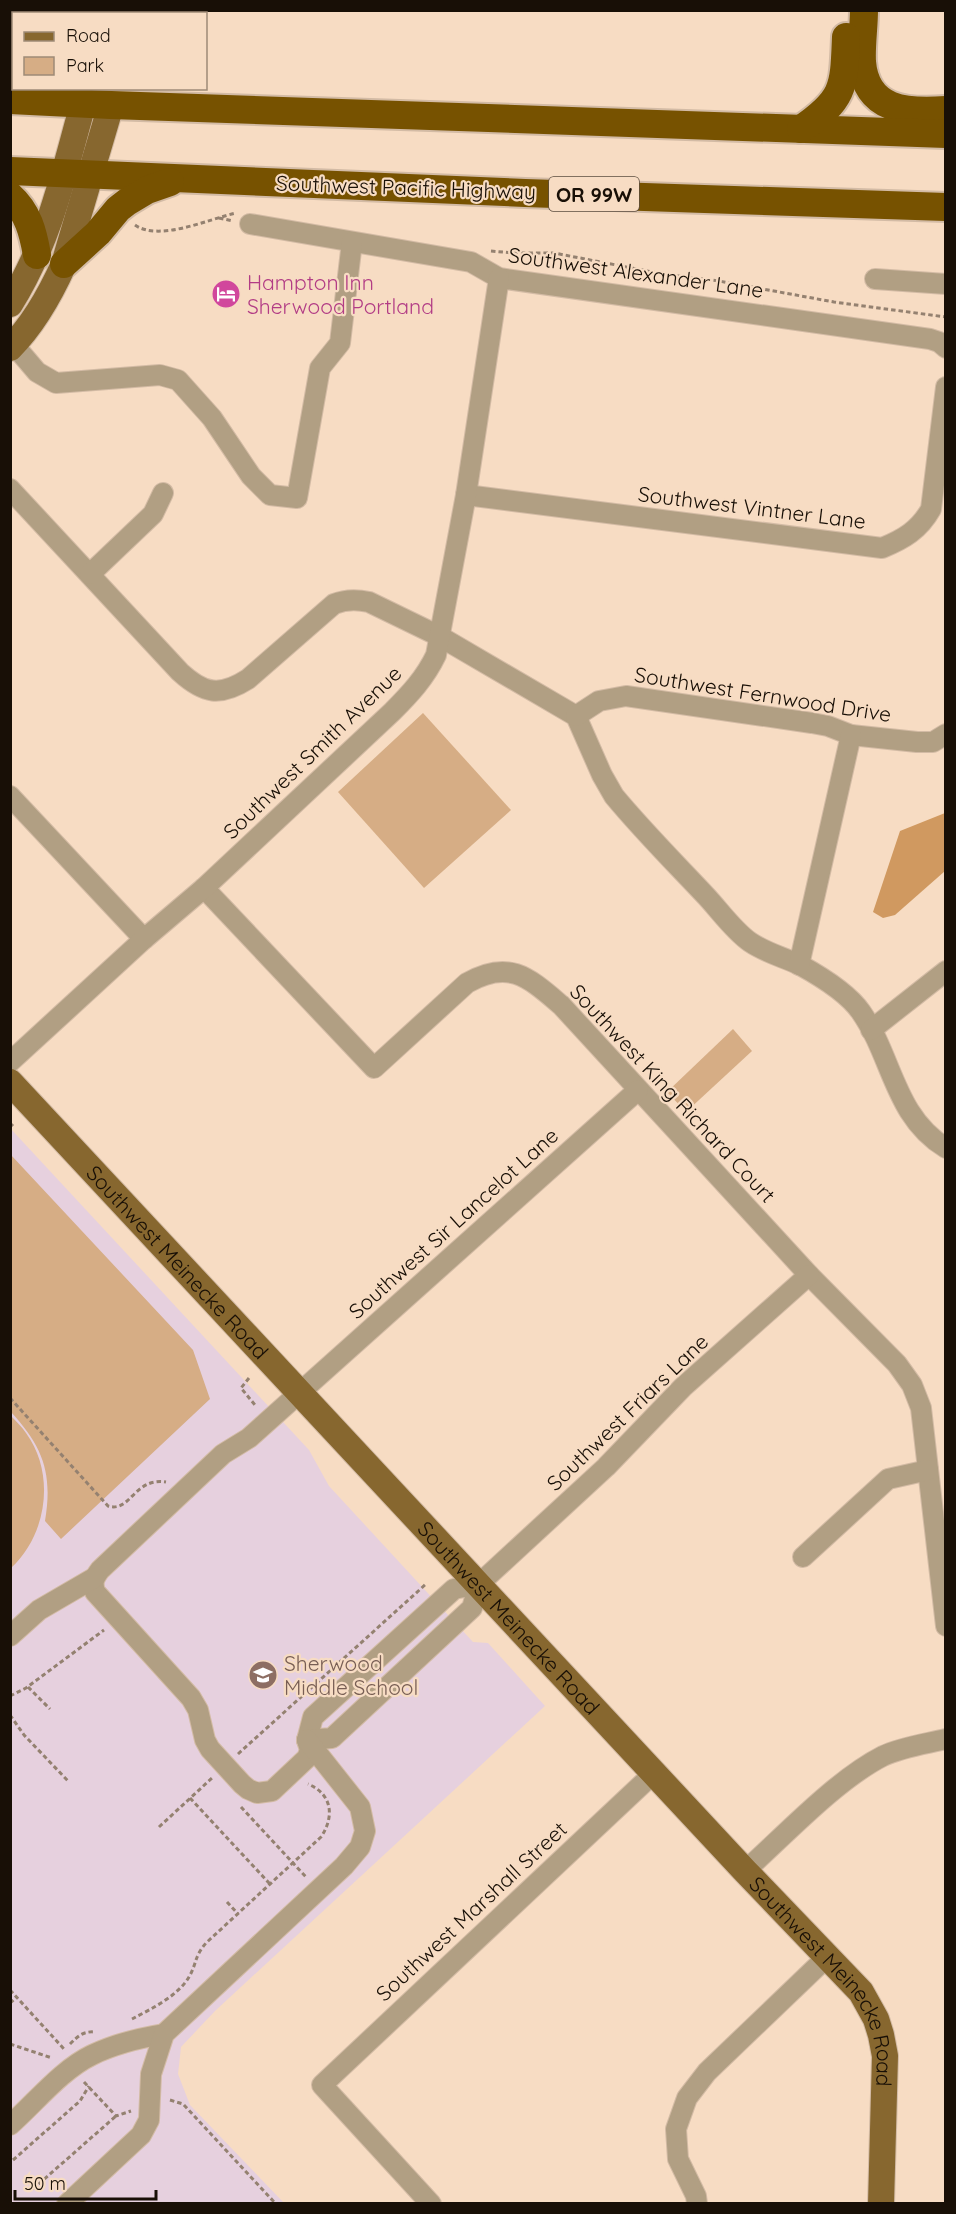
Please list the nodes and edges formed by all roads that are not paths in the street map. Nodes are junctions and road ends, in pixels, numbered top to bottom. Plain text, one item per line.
1 (847, 10) edge
2 (864, 10) edge
3 (207, 88) edge
4 (85, 96) edge
5 (113, 97) edge
6 (10, 98) edge
7 (241, 109) junction
8 (945, 110) edge
9 (801, 129) junction
10 (945, 134) edge
11 (10, 171) edge
12 (78, 175) junction
13 (179, 179) junction
14 (10, 196) edge
15 (945, 207) edge
16 (246, 219) road end
17 (352, 242) junction
18 (37, 255) junction
19 (64, 264) junction
20 (499, 278) junction
21 (875, 279) dead end
22 (945, 284) edge
23 (10, 304) edge
24 (12, 346) edge
25 (945, 348) edge
26 (945, 387) edge
27 (10, 489) edge
28 (164, 492) dead end
29 (466, 495) junction
30 (90, 574) junction
31 (439, 636) junction
32 (576, 716) junction
33 (945, 734) edge
34 (851, 735) junction
35 (10, 796) edge
36 (204, 888) junction
37 (144, 939) junction
38 (799, 965) junction
39 (945, 971) edge
40 (871, 1030) junction
41 (10, 1062) edge
42 (10, 1082) edge
43 (638, 1090) junction
44 (945, 1148) edge
45 (809, 1275) junction
46 (300, 1392) junction
47 (928, 1470) junction
48 (803, 1557) dead end
49 (94, 1578) junction
50 (479, 1584) junction
51 (945, 1626) edge
52 (10, 1636) edge
53 (945, 1739) edge
54 (308, 1740) junction
55 (654, 1773) junction
56 (745, 1871) junction
57 (827, 1957) junction
58 (164, 2034) junction
59 (10, 2125) edge
60 (67, 2204) edge
61 (432, 2204) edge
62 (697, 2204) edge
63 (880, 2204) edge

1 - 9 highway
2 - 8 highway
3 - 7 highway
4 - 5 highway
4 - 6 highway
4 - 12 main road
5 - 7 highway
5 - 12 main road
7 - 9 highway
9 - 10 highway
11 - 12 highway, Southwest Pacific Highway / OR 99W
12 - 13 highway, Southwest Pacific Highway / OR 99W
12 - 18 main road
12 - 19 main road
13 - 15 highway, Southwest Pacific Highway / OR 99W
13 - 19 highway
14 - 18 highway
16 - 17 street, Southwest Alexander Lane
17 - 20 street, Southwest Alexander Lane
17 - 24 street
18 - 23 main road
19 - 24 main road
20 - 25 street, Southwest Alexander Lane
20 - 29 street, Southwest Smith Avenue
21 - 22 street
26 - 29 street, Southwest Vintner Lane
27 - 30 street
28 - 30 street
29 - 31 street, Southwest Smith Avenue
30 - 31 street
31 - 32 street
31 - 36 street, Southwest Smith Avenue
32 - 34 street, Southwest Fernwood Drive
32 - 38 street
33 - 34 street, Southwest Fernwood Drive
34 - 38 street
35 - 37 street
36 - 37 street, Southwest Smith Avenue
36 - 43 street, Southwest King Richard Court
37 - 41 street, Southwest Smith Avenue
38 - 40 street
39 - 40 street
40 - 44 street
42 - 46 main road, Southwest Meinecke Road
43 - 45 street, Southwest King Richard Court
43 - 46 street, Southwest Sir Lancelot Lane
45 - 47 street, Southwest King Richard Court
45 - 50 street, Southwest Friars Lane
46 - 49 street, Southwest Sir Lancelot Lane
46 - 50 main road, Southwest Meinecke Road
47 - 48 street
47 - 51 street, Southwest King Richard Court
49 - 52 street, Southwest Sir Lancelot Lane
49 - 54 street
50 - 54 street
50 - 54 street
50 - 55 main road, Southwest Meinecke Road
53 - 56 street
54 - 58 street
55 - 56 main road, Southwest Meinecke Road
55 - 61 street, Southwest Marshall Street
56 - 57 main road, Southwest Meinecke Road
57 - 62 street
57 - 63 main road, Southwest Meinecke Road
58 - 59 street
58 - 60 street

